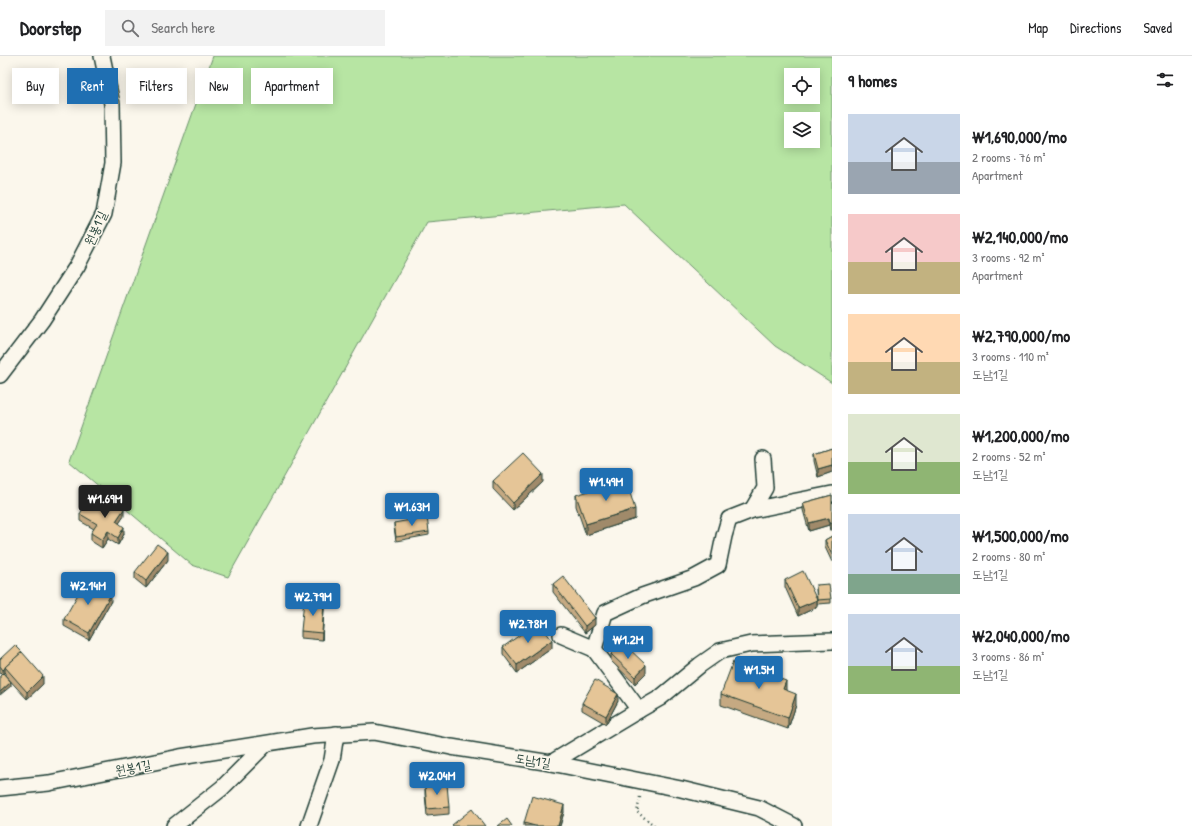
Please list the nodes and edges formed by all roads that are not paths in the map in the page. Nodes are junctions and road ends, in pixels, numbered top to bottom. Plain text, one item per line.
1 (102, 56) edge
2 (0, 375) edge
3 (763, 459) dead end
4 (832, 494) edge
5 (752, 510) junction
6 (561, 635) dead end
7 (832, 641) edge
8 (594, 649) junction
9 (639, 710) junction
10 (336, 734) junction
11 (266, 744) junction
12 (551, 762) junction
13 (0, 788) edge
14 (174, 826) edge
15 (310, 826) edge
16 (794, 826) edge

1 - 2 street, 원봉1길
3 - 5 street
4 - 5 street
5 - 8 street
6 - 8 street
7 - 9 street
8 - 9 street
9 - 12 street
10 - 11 street, 도남1길
10 - 12 street, 도남1길
10 - 15 street
11 - 13 street, 원봉1길
11 - 14 street
12 - 16 street, 도남1길

